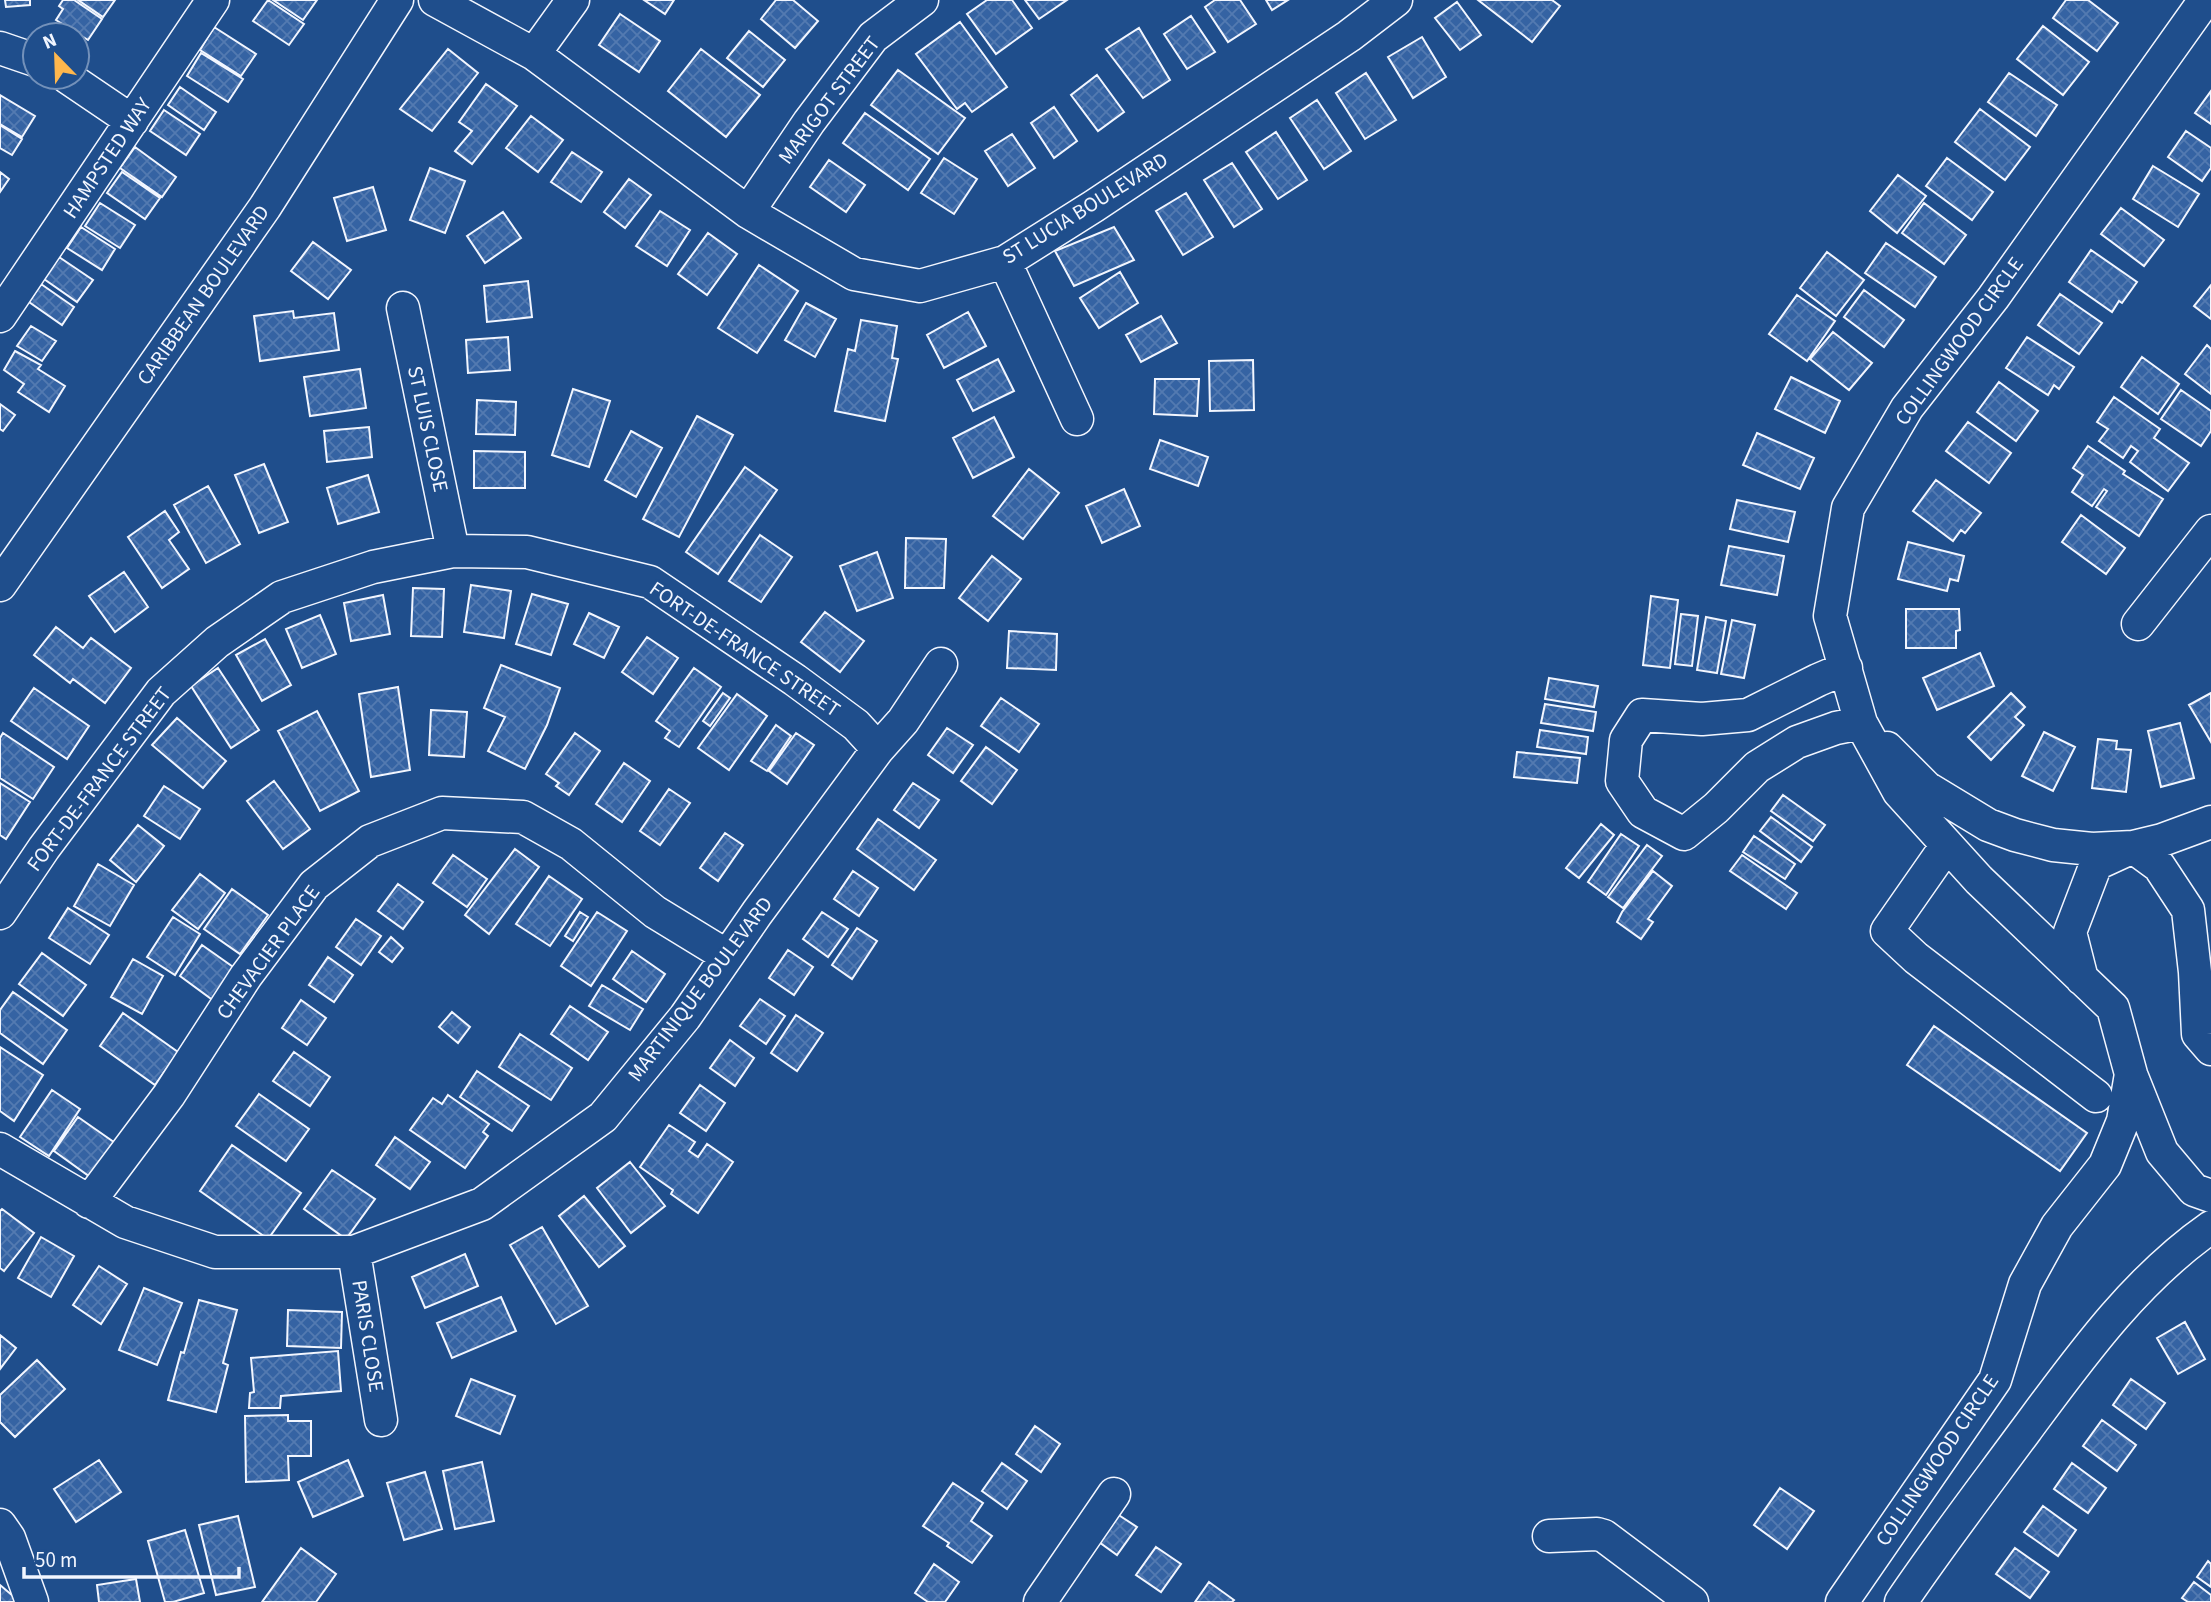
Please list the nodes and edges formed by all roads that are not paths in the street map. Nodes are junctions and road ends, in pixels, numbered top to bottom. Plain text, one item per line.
1 (213, 0) edge
2 (397, 0) edge
3 (435, 0) edge
4 (573, 0) edge
5 (922, 0) edge
6 (1396, 0) edge
7 (2205, 0) edge
8 (0, 48) edge
9 (534, 54) junction
10 (21, 55) edge
11 (88, 91) edge
12 (132, 121) junction
13 (748, 212) junction
14 (1006, 262) junction
15 (403, 308) dead end
16 (0, 316) edge
17 (1077, 419) dead end
18 (2211, 531) edge
19 (453, 551) junction
20 (0, 585) edge
21 (2138, 624) dead end
22 (942, 664) dead end
23 (1846, 668) junction
24 (1861, 723) junction
25 (878, 749) junction
26 (2211, 822) edge
27 (1947, 845) junction
28 (2133, 847) junction
29 (0, 913) edge
30 (2211, 926) edge
31 (727, 956) junction
32 (2195, 972) junction
33 (2082, 979) junction
34 (2211, 1049) edge
35 (2131, 1074) junction
36 (2096, 1096) dead end
37 (0, 1149) edge
38 (2211, 1196) edge
39 (89, 1202) junction
40 (2211, 1227) edge
41 (354, 1252) junction
42 (382, 1420) dead end
43 (1114, 1494) dead end
44 (0, 1525) edge
45 (1549, 1536) dead end
46 (1054, 1596) edge
47 (32, 1602) edge
48 (1692, 1602) edge
49 (1842, 1602) edge
50 (1901, 1602) edge

1 - 12 street, HAMPSTED WAY
2 - 20 street, CARIBBEAN BOULEVARD
3 - 9 street, ST LUCIA BOULEVARD
4 - 9 street
5 - 13 street, MARIGOT STREET
6 - 14 street, ST LUCIA BOULEVARD
7 - 23 street, COLLINGWOOD CIRCLE
8 - 10 street
9 - 13 street, ST LUCIA BOULEVARD
11 - 12 street
12 - 16 street, HAMPSTED WAY
13 - 14 street, ST LUCIA BOULEVARD
14 - 17 street
15 - 19 street, ST LUIS CLOSE
18 - 21 street
19 - 25 street, FORT-DE-FRANCE STREET
19 - 29 street, FORT-DE-FRANCE STREET
22 - 25 street, MARTINIQUE BOULEVARD
23 - 24 street, COLLINGWOOD CIRCLE
23 - 24 street
24 - 27 street, COLLINGWOOD CIRCLE
24 - 28 street
25 - 31 street, MARTINIQUE BOULEVARD
26 - 28 street
27 - 33 street, COLLINGWOOD CIRCLE
27 - 36 street
28 - 32 street
28 - 33 street
30 - 32 street
31 - 39 street, CHEVACIER PLACE
31 - 41 street, MARTINIQUE BOULEVARD
32 - 34 street
33 - 35 street, COLLINGWOOD CIRCLE
35 - 38 street
35 - 49 street, COLLINGWOOD CIRCLE
37 - 39 street, MARTINIQUE BOULEVARD
39 - 41 street, MARTINIQUE BOULEVARD
40 - 50 street
41 - 42 street, PARIS CLOSE
43 - 46 street
44 - 47 street
45 - 48 street

